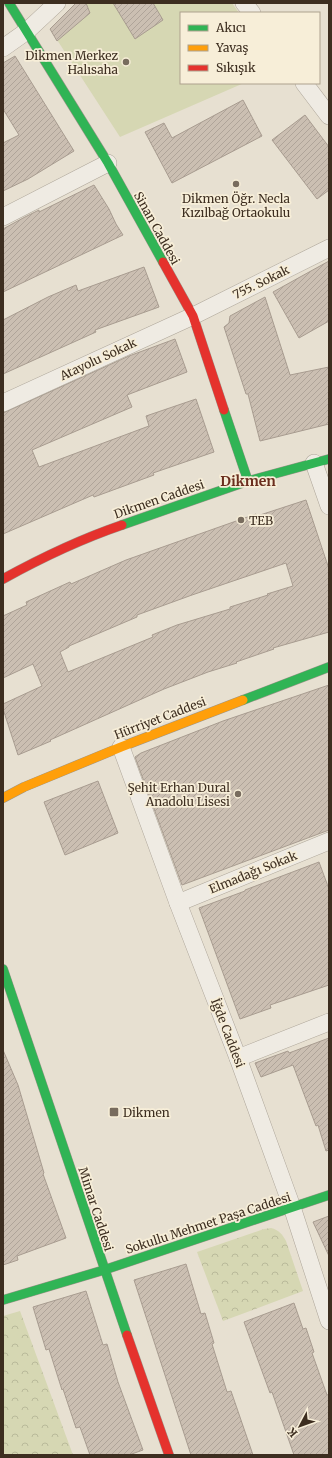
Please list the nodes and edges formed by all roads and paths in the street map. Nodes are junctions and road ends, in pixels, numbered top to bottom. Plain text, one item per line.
1 (9, 3) edge
2 (57, 3) edge
3 (244, 3) edge
4 (251, 12) edge
5 (27, 31) junction
6 (3, 48) edge
7 (305, 84) edge
8 (329, 116) edge
9 (108, 163) junction
10 (3, 216) edge
11 (329, 248) edge
12 (193, 316) junction
13 (3, 403) edge
14 (322, 461) edge
15 (248, 481) junction
16 (329, 506) edge
17 (3, 579) edge
18 (329, 667) edge
19 (121, 747) junction
20 (3, 798) edge
21 (329, 841) edge
22 (178, 903) junction
23 (3, 969) edge
24 (329, 1022) edge
25 (238, 1058) junction
26 (329, 1195) edge
27 (292, 1207) junction
28 (104, 1270) junction
29 (3, 1300) edge
30 (329, 1322) edge
31 (169, 1455) edge

1 - 5 main road, Sinan Caddesi
2 - 5 street
3 - 4 street
5 - 6 street
5 - 9 main road, Sinan Caddesi
7 - 8 street
9 - 10 street
9 - 12 main road, Sinan Caddesi
11 - 12 street, 755. Sokak
12 - 13 street, Atayolu Sokak
12 - 15 main road, Sinan Caddesi
14 - 15 main road, Dikmen Caddesi
14 - 16 street
15 - 17 main road, Dikmen Caddesi
18 - 19 main road, Hürriyet Caddesi
19 - 20 main road, Hürriyet Caddesi
19 - 22 street, İğde Caddesi
21 - 22 street, Elmadağı Sokak
22 - 25 street, İğde Caddesi
23 - 28 main road, Mimar Caddesi
24 - 25 street
25 - 27 street, İğde Caddesi
26 - 27 main road, Sokullu Mehmet Paşa Caddesi
27 - 28 main road, Sokullu Mehmet Paşa Caddesi
27 - 30 street, İğde Caddesi
28 - 29 main road, Sokullu Mehmet Paşa Caddesi
28 - 31 main road, Mimar Caddesi

